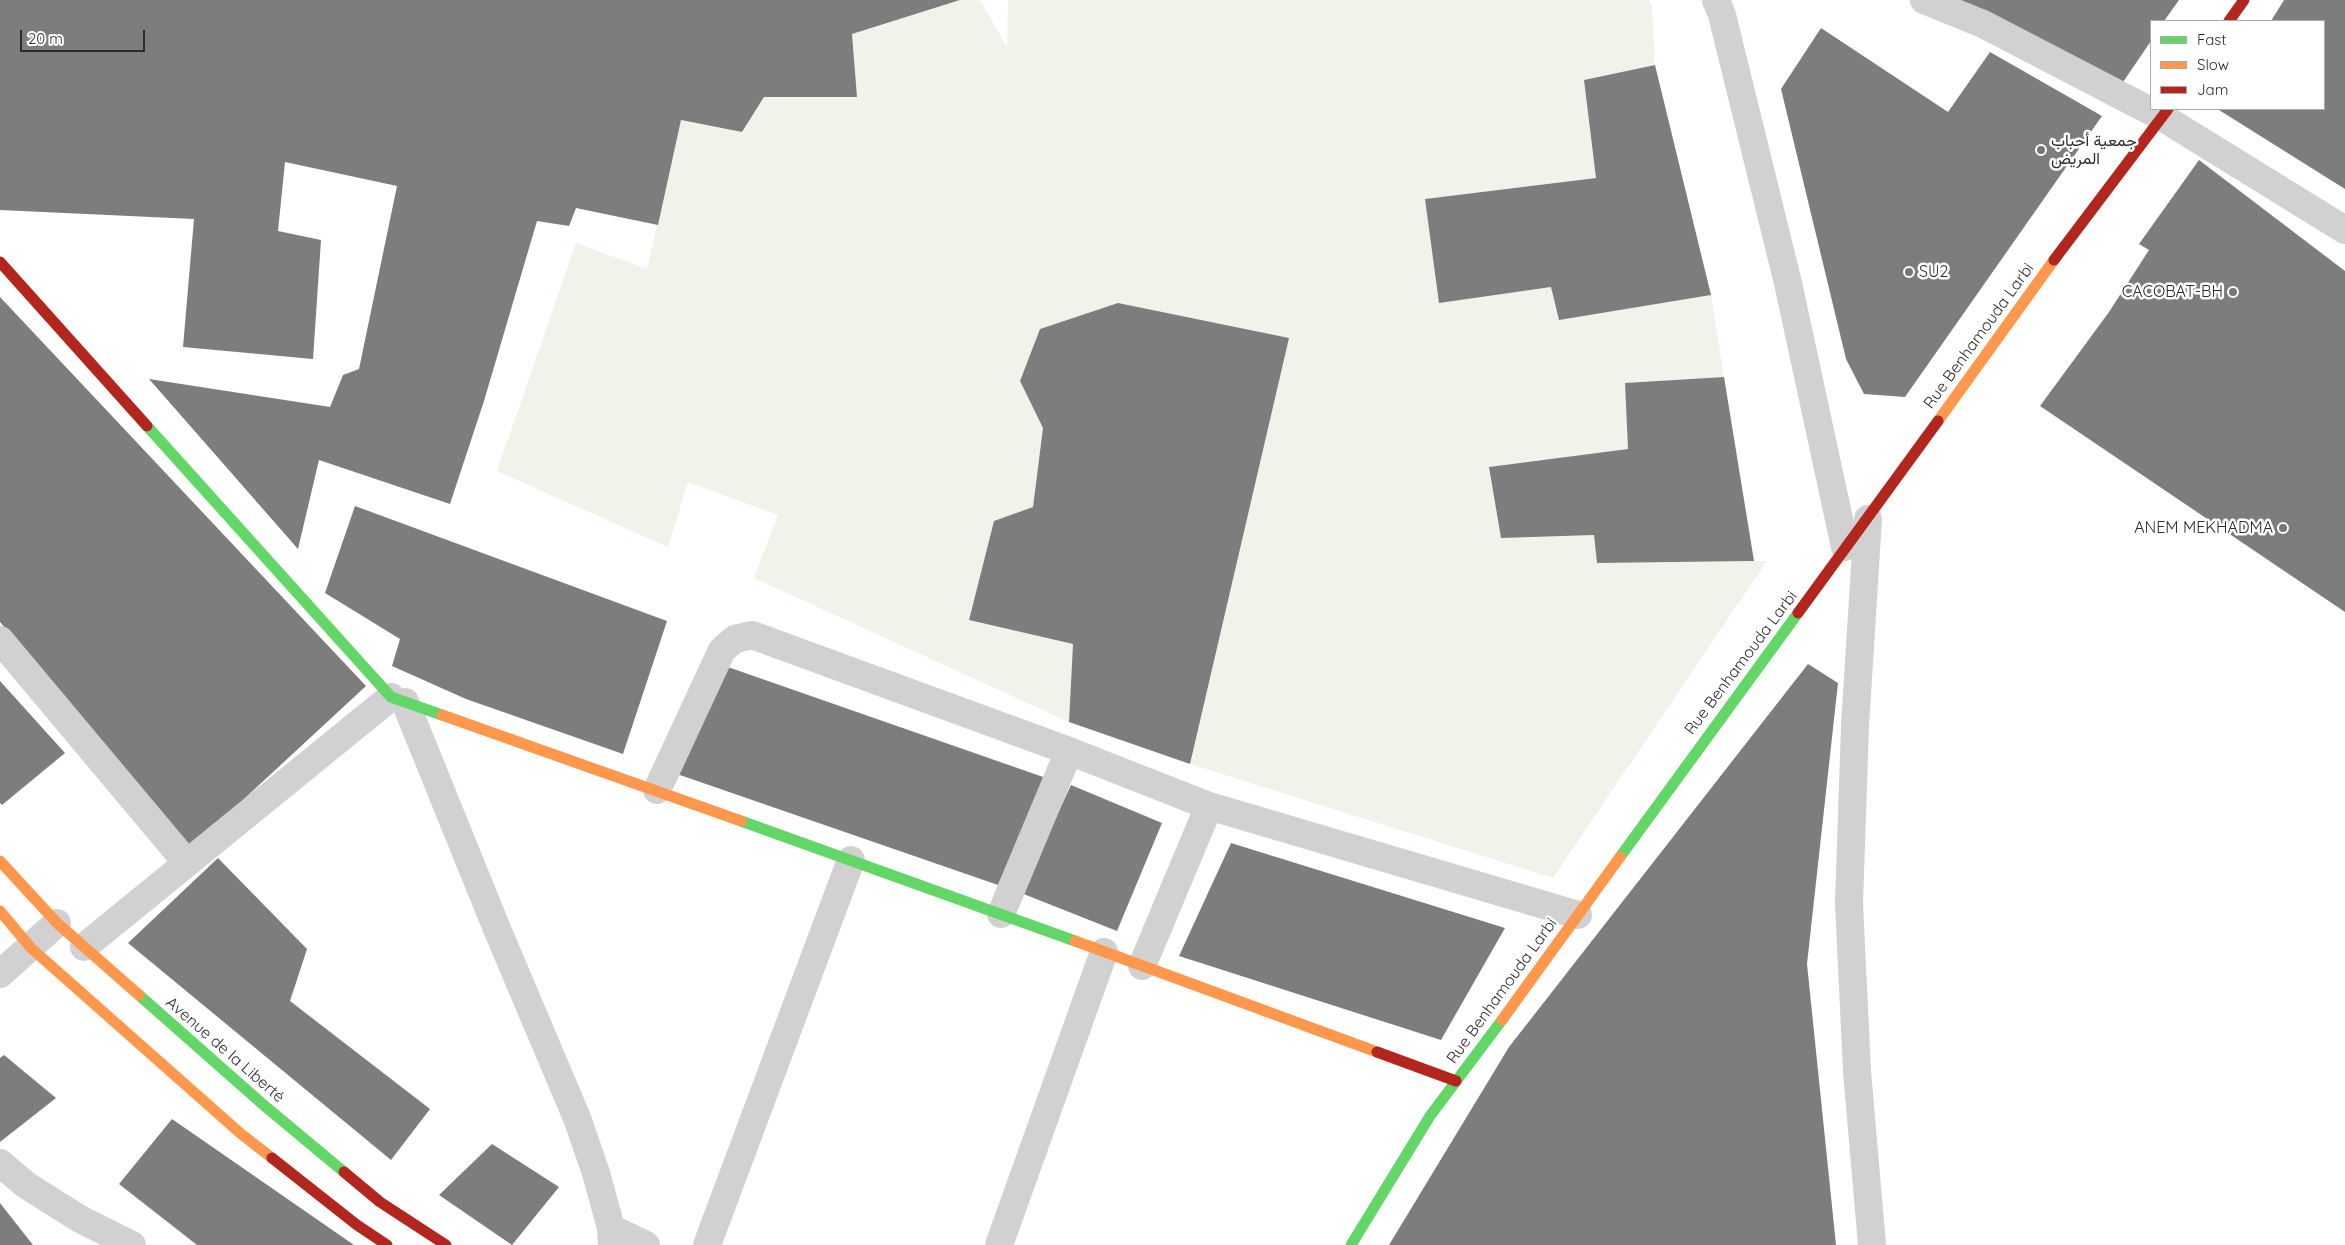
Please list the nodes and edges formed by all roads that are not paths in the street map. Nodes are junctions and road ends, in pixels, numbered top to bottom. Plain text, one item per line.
1 (1716, 0) edge
2 (1924, 0) edge
3 (2244, 0) edge
4 (2230, 20) edge
5 (2150, 106) edge
6 (2165, 113) edge
7 (2345, 230) edge
8 (0, 262) edge
9 (1868, 519) junction
10 (1845, 547) junction
11 (0, 640) edge
12 (398, 699) junction
13 (1069, 751) junction
14 (657, 790) junction
15 (1209, 806) junction
16 (851, 860) junction
17 (0, 861) edge
18 (187, 863) junction
19 (0, 911) edge
20 (1001, 914) junction
21 (1578, 915) junction
22 (57, 923) junction
23 (84, 947) junction
24 (31, 948) junction
25 (1104, 952) junction
26 (1142, 966) junction
27 (0, 974) edge
28 (1456, 1082) junction
29 (0, 1163) edge
30 (612, 1237) edge
31 (132, 1245) edge
32 (387, 1245) edge
33 (446, 1245) edge
34 (646, 1245) edge
35 (707, 1245) edge
36 (999, 1245) edge
37 (1351, 1245) edge
38 (1872, 1245) edge

1 - 10 street
2 - 5 street
3 - 4 street
6 - 7 street
6 - 9 street, Rue Benhamouda Larbi
8 - 12 street
9 - 10 street, Rue Benhamouda Larbi
9 - 38 street
10 - 21 street, Rue Benhamouda Larbi
11 - 18 street
12 - 14 street
12 - 18 street
12 - 30 street
13 - 14 street
13 - 15 street
13 - 20 street
14 - 16 street
15 - 21 street
15 - 26 street
16 - 20 street
16 - 35 street
17 - 22 street, Avenue de la Liberté
18 - 23 street
19 - 24 street
20 - 25 street
21 - 28 street, Rue Benhamouda Larbi
22 - 23 street, Avenue de la Liberté
22 - 24 street
23 - 33 street, Avenue de la Liberté
24 - 27 street
24 - 32 street
25 - 26 street
25 - 36 street
26 - 28 street
28 - 37 street, Rue Benhamouda Larbi
29 - 31 street
30 - 34 street

